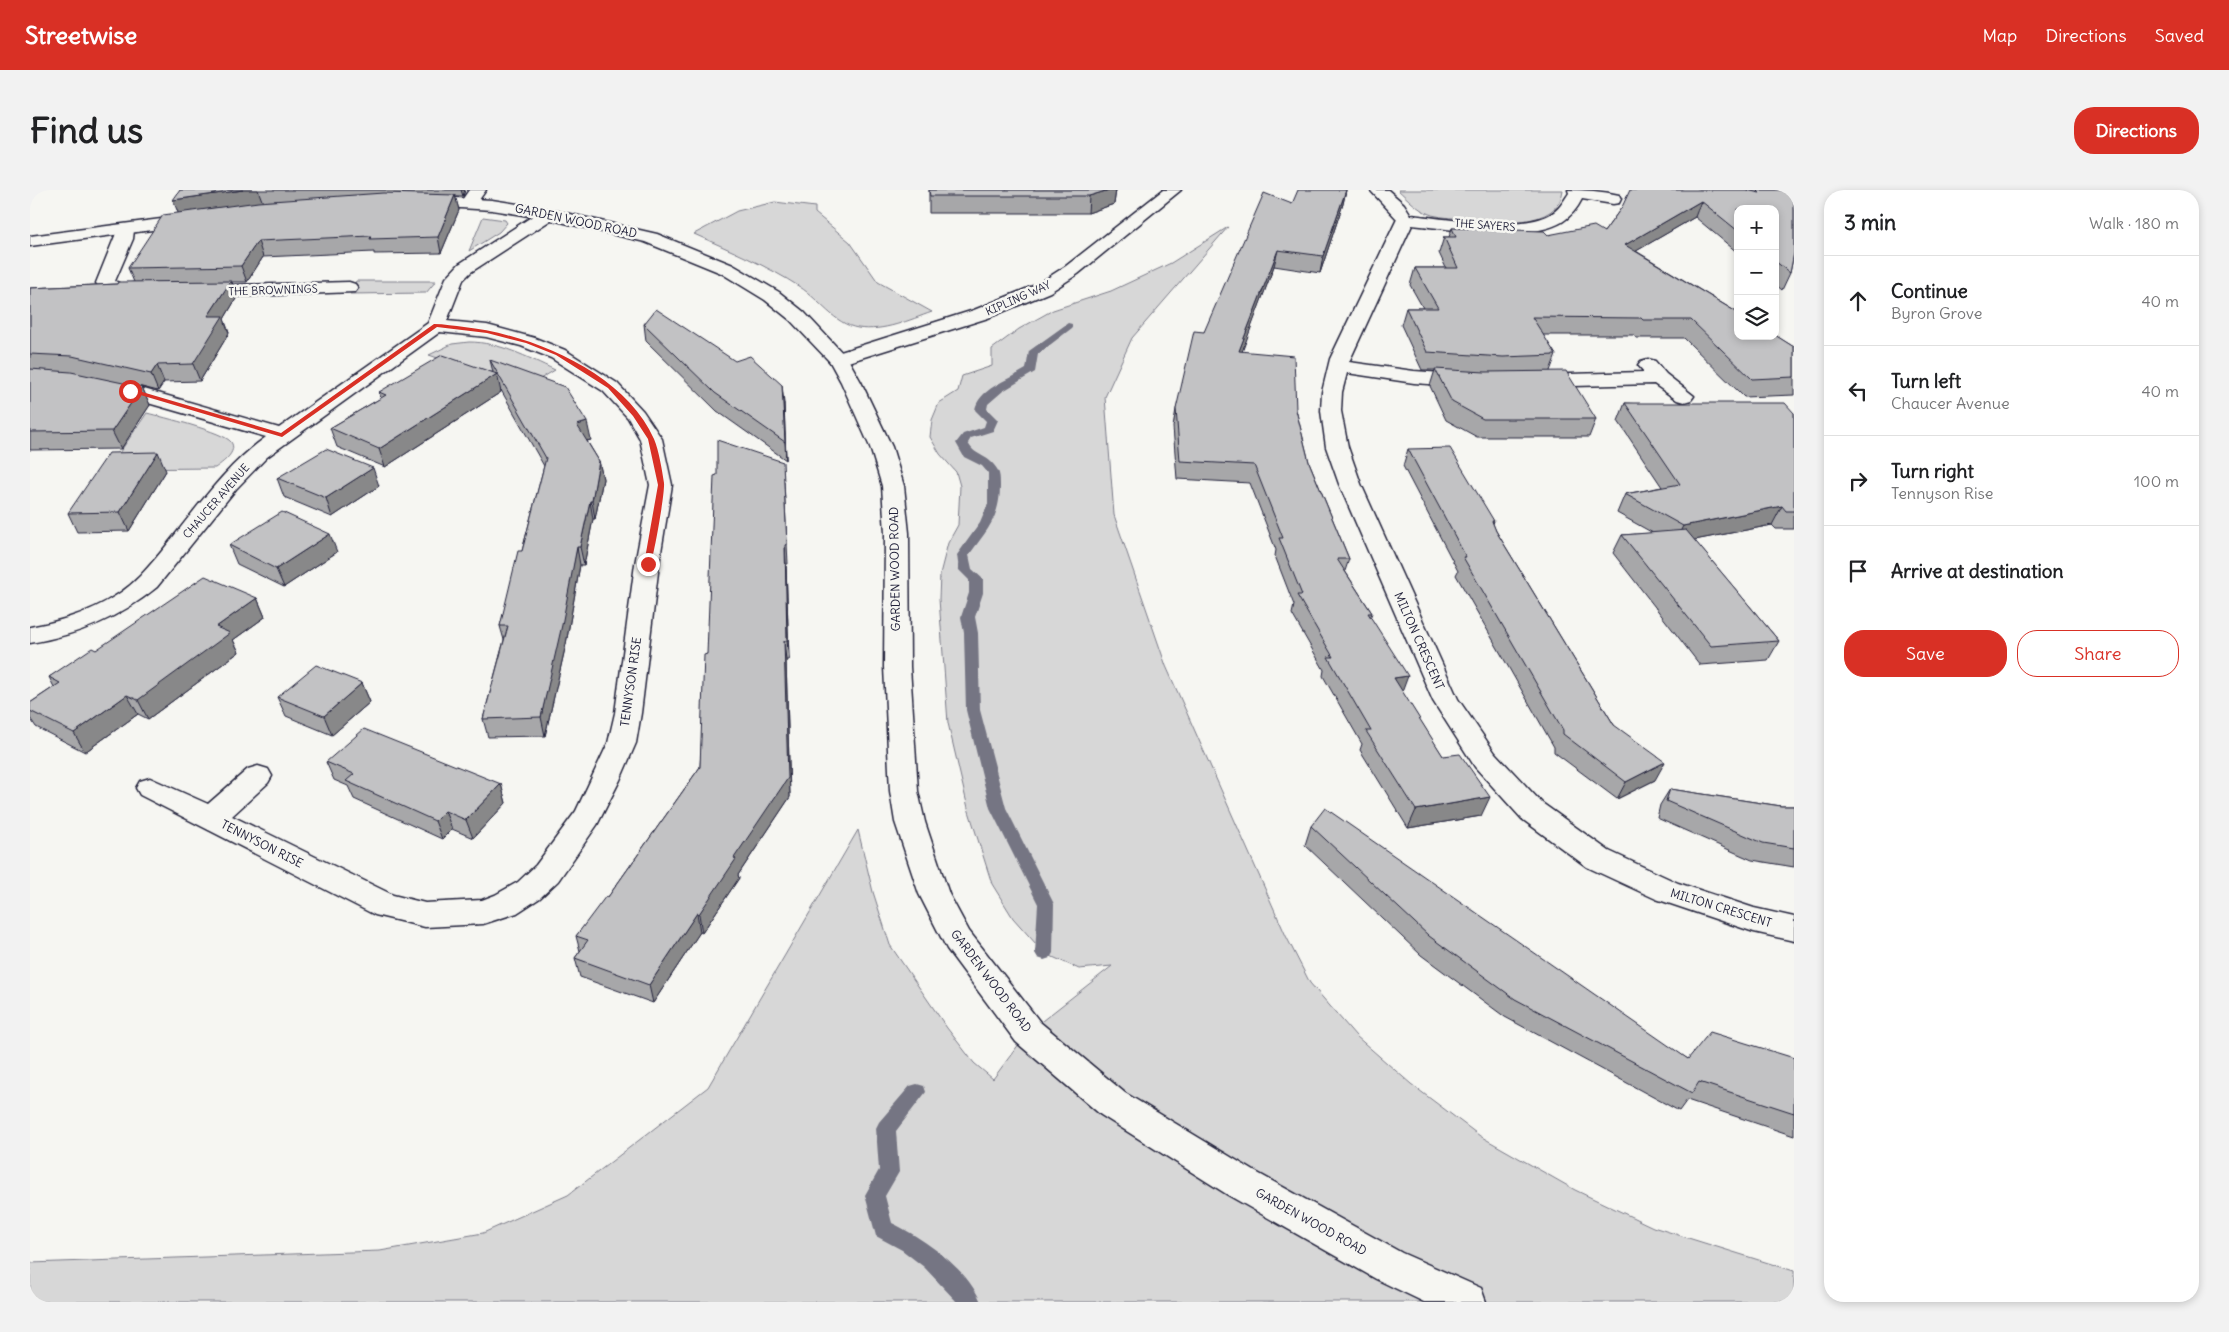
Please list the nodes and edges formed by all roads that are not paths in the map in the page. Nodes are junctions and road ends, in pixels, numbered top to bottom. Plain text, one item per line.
1 (1173, 190) edge
2 (1378, 190) edge
3 (1576, 191) edge
4 (473, 196) edge
5 (1613, 200) dead end
6 (395, 201) edge
7 (548, 214) junction
8 (214, 217) edge
9 (1406, 219) junction
10 (125, 230) junction
11 (30, 241) edge
12 (349, 288) dead end
13 (160, 292) edge
14 (178, 292) edge
15 (436, 326) junction
16 (838, 359) junction
17 (1644, 360) dead end
18 (1338, 366) junction
19 (1659, 378) junction
20 (1489, 381) edge
21 (1516, 381) edge
22 (88, 383) edge
23 (1684, 396) dead end
24 (282, 435) junction
25 (30, 635) edge
26 (258, 776) dead end
27 (150, 788) dead end
28 (210, 818) junction
29 (1794, 928) edge
30 (1467, 1302) edge

1 - 16 street, KIPLING WAY
2 - 9 street
3 - 5 street
3 - 9 street, THE SAYERS
4 - 6 street, GARDEN WOOD ROAD
4 - 7 street, GARDEN WOOD ROAD
7 - 15 street
7 - 16 street, GARDEN WOOD ROAD
8 - 10 street
9 - 18 street, MILTON CRESCENT
10 - 11 street
10 - 13 street
12 - 14 street, THE BROWNINGS
15 - 24 street, CHAUCER AVENUE
15 - 28 street, TENNYSON RISE
16 - 30 street, GARDEN WOOD ROAD
17 - 19 street
18 - 20 street
18 - 29 street, MILTON CRESCENT
19 - 21 street
19 - 23 street
22 - 24 street
24 - 25 street, CHAUCER AVENUE
26 - 28 street
27 - 28 street, TENNYSON RISE

